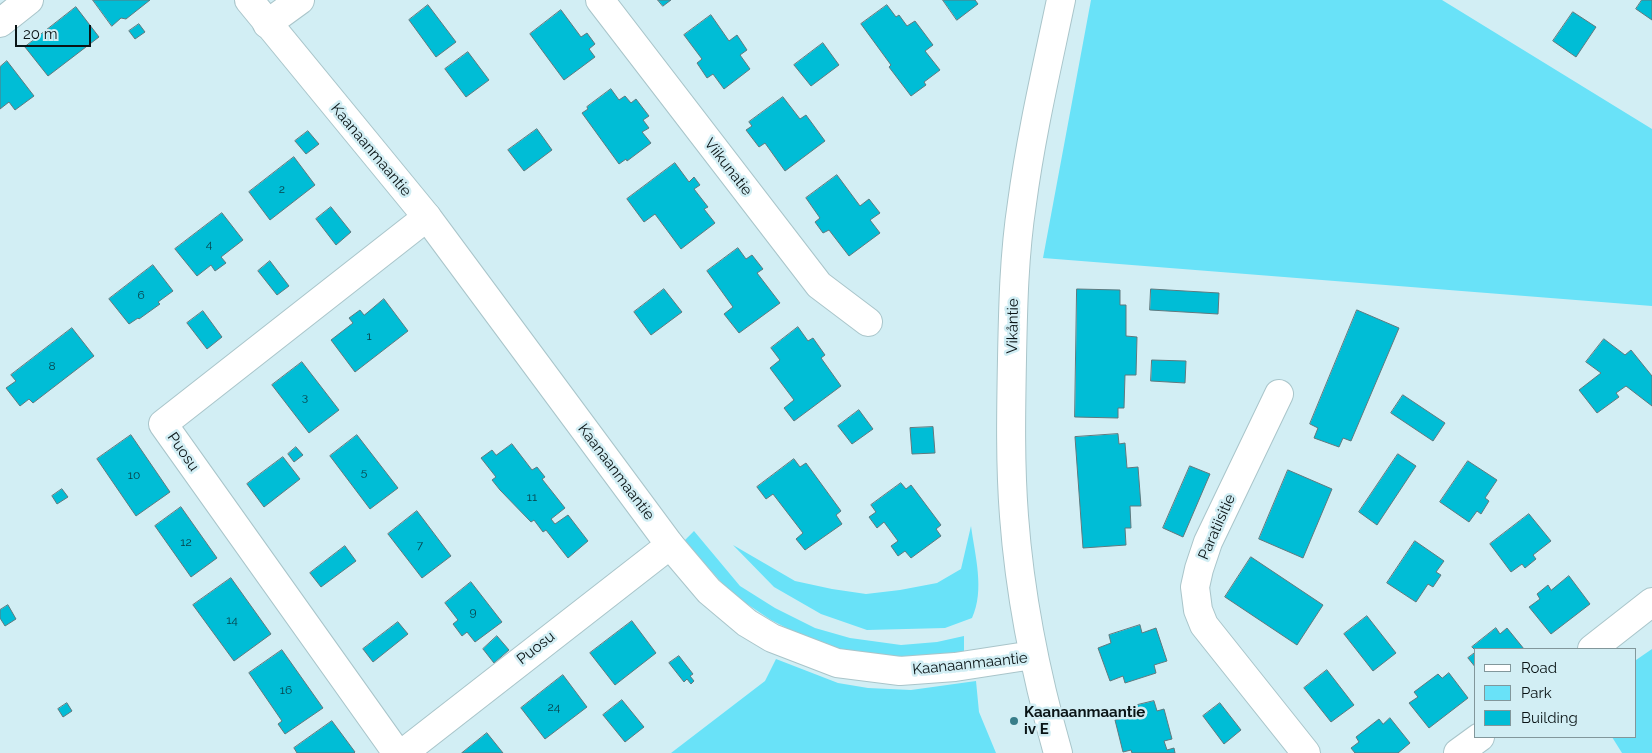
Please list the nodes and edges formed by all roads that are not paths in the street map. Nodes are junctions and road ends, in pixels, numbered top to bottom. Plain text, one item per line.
1 (30, 0) edge
2 (249, 0) edge
3 (300, 0) edge
4 (600, 0) edge
5 (1061, 0) edge
6 (0, 23) edge
7 (267, 24) junction
8 (427, 217) junction
9 (868, 322) dead end
10 (1279, 394) dead end
11 (670, 545) junction
12 (1652, 602) edge
13 (1593, 648) edge
14 (1033, 655) junction
15 (1479, 738) edge
16 (397, 753) edge
17 (403, 753) edge
18 (1058, 753) edge
19 (1306, 753) edge
20 (1458, 753) edge

1 - 6 street
2 - 7 street, Kaanaanmaantie
3 - 7 street
4 - 9 street, Viikunatie
5 - 14 street, Vikåntie
7 - 8 street, Kaanaanmaantie
8 - 11 street, Kaanaanmaantie
8 - 16 street, Puosu
10 - 19 street, Paratiisitie
11 - 14 street, Kaanaanmaantie
11 - 17 street, Puosu
12 - 13 street
14 - 18 street, Kaanaanmaantie
15 - 20 street

